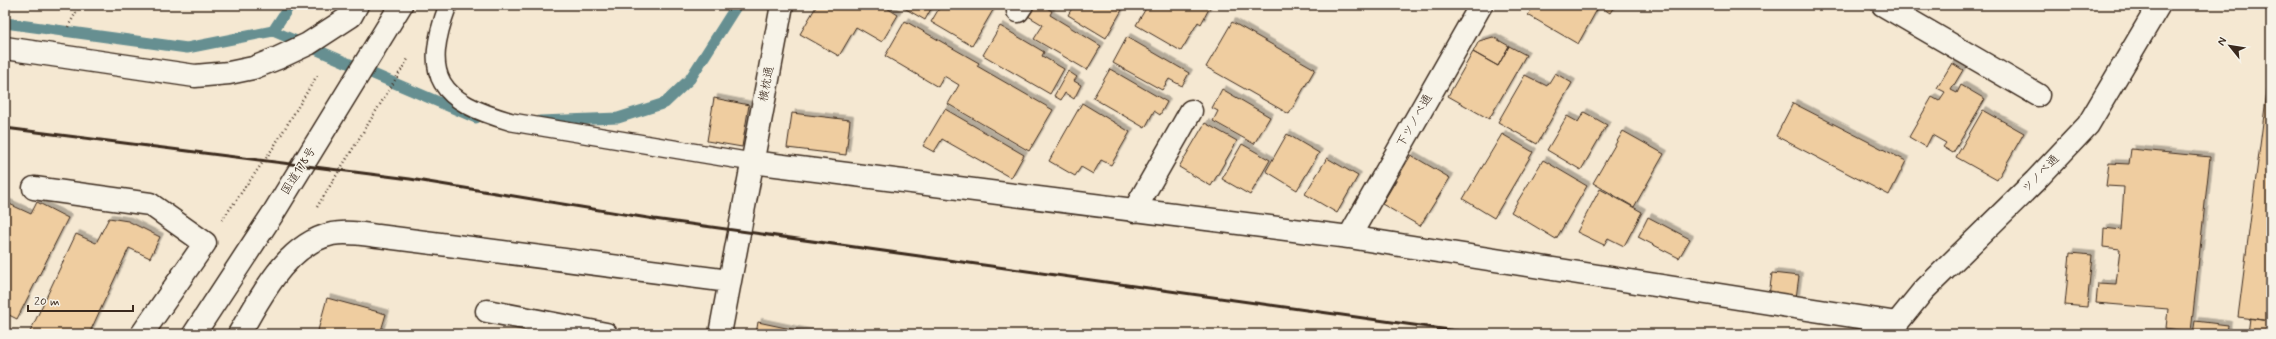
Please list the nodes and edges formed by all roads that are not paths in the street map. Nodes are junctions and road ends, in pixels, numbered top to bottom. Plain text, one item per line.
1 (358, 5) edge
2 (401, 5) edge
3 (448, 5) edge
4 (782, 5) edge
5 (1481, 5) edge
6 (1882, 5) edge
7 (2159, 5) edge
8 (5, 48) edge
9 (2038, 95) dead end
10 (1190, 112) dead end
11 (752, 162) junction
12 (34, 188) dead end
13 (1134, 211) junction
14 (1349, 236) junction
15 (729, 281) junction
16 (487, 311) dead end
17 (1895, 329) edge
18 (142, 334) edge
19 (194, 334) edge
20 (239, 334) edge
21 (606, 334) edge
22 (720, 334) edge

1 - 8 main road
2 - 19 main road, 国道178号
3 - 11 lane
4 - 11 main road, 横枕通
5 - 14 main road, 下ツノベ通
6 - 9 main road
7 - 17 main road, ツノベ通
10 - 13 main road
11 - 13 main road
11 - 15 main road, 横枕通
12 - 18 main road
13 - 14 main road
14 - 17 main road
15 - 20 main road
15 - 22 main road, 横枕通
16 - 21 main road

